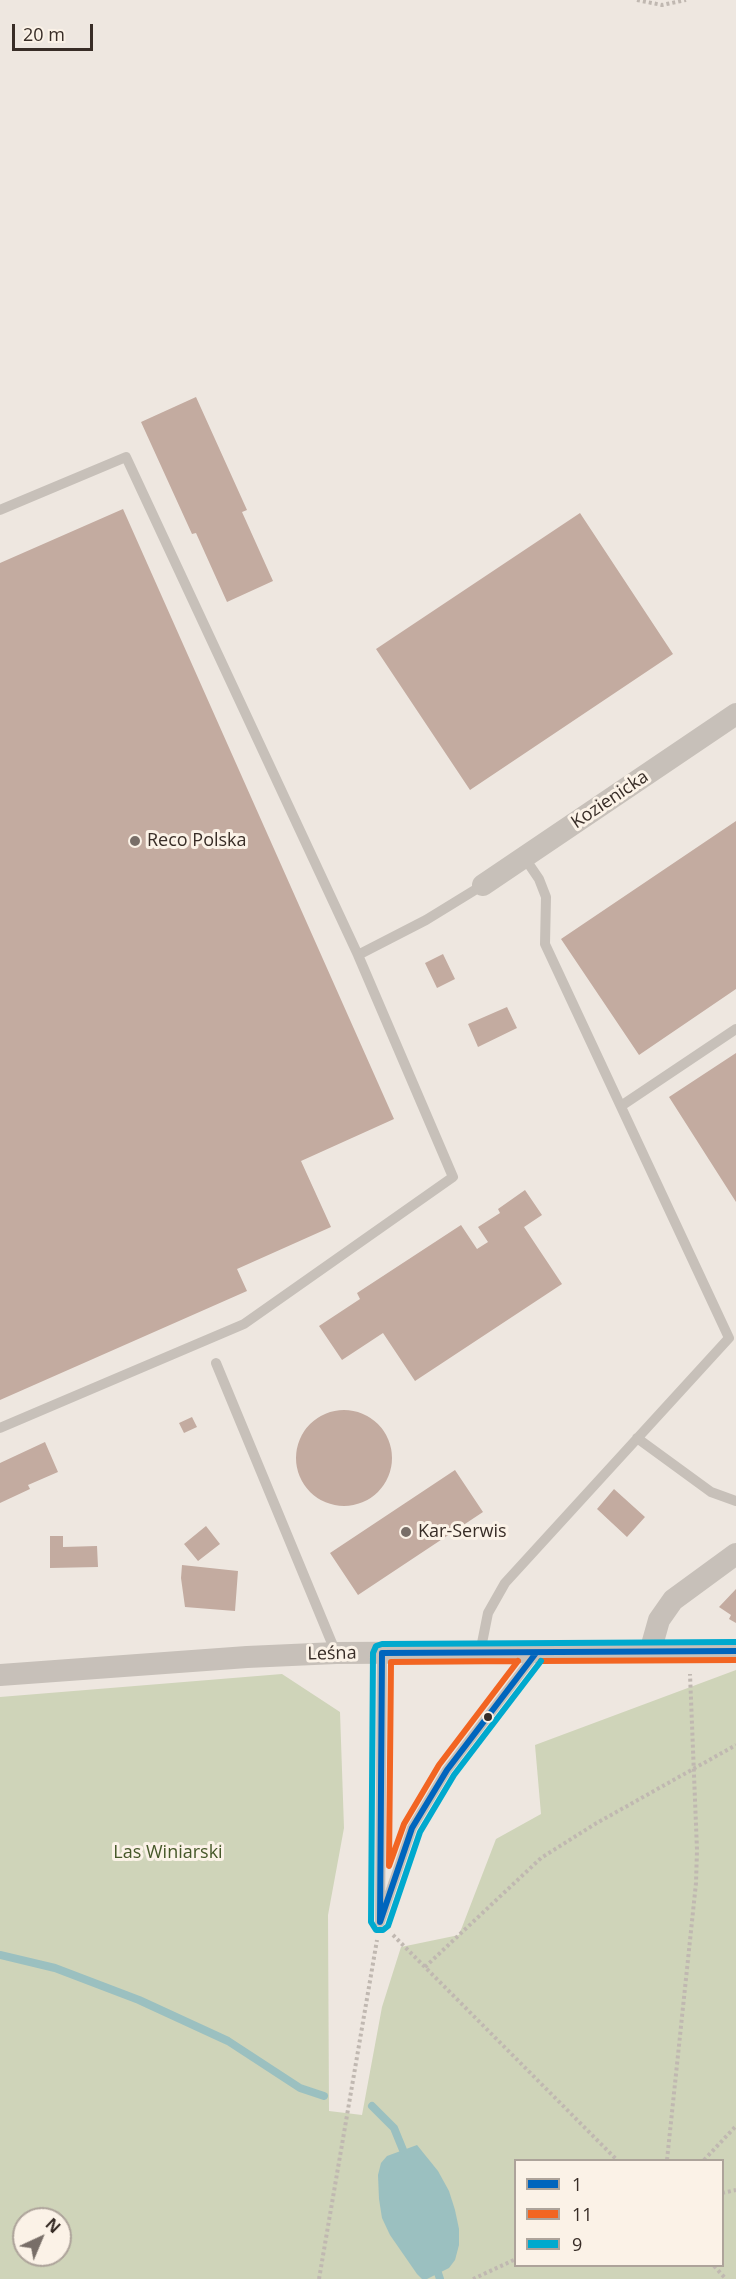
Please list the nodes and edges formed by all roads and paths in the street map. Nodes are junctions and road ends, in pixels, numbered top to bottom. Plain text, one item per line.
1 (637, 0) edge
2 (686, 0) edge
3 (0, 510) edge
4 (736, 714) edge
5 (524, 857) junction
6 (483, 885) joint
7 (358, 955) junction
8 (736, 1029) edge
9 (621, 1106) junction
10 (216, 1363) dead end
11 (0, 1428) edge
12 (637, 1438) junction
13 (736, 1501) edge
14 (736, 1554) edge
15 (736, 1651) edge
16 (650, 1652) junction
17 (689, 1652) junction
18 (336, 1653) junction
19 (382, 1653) junction
20 (480, 1653) junction
21 (536, 1653) junction
22 (0, 1675) edge
23 (736, 1745) edge
24 (693, 1768) junction
25 (380, 1922) junction
26 (425, 1967) junction
27 (736, 2126) edge
28 (616, 2159) edge
29 (667, 2159) edge
30 (705, 2159) edge
31 (514, 2260) edge
32 (716, 2267) edge
33 (319, 2279) edge
34 (473, 2279) edge
35 (726, 2279) edge

1 - 2 path
3 - 7 lane
4 - 5 street, Kozienicka
5 - 6 street, Kozienicka
5 - 9 lane
6 - 7 lane
7 - 11 lane
8 - 9 lane
9 - 12 lane
10 - 18 lane
12 - 13 lane
12 - 20 lane
14 - 16 street
15 - 17 street, Leśna
16 - 17 street, Leśna
16 - 21 street, Leśna
17 - 24 path
18 - 19 street, Leśna
18 - 22 street, Leśna
19 - 20 street, Leśna
19 - 25 lane
20 - 21 street, Leśna
21 - 25 lane
23 - 24 path
24 - 26 path
24 - 29 path
25 - 26 path
25 - 33 path
26 - 28 path
27 - 30 path
31 - 34 path
32 - 35 path

